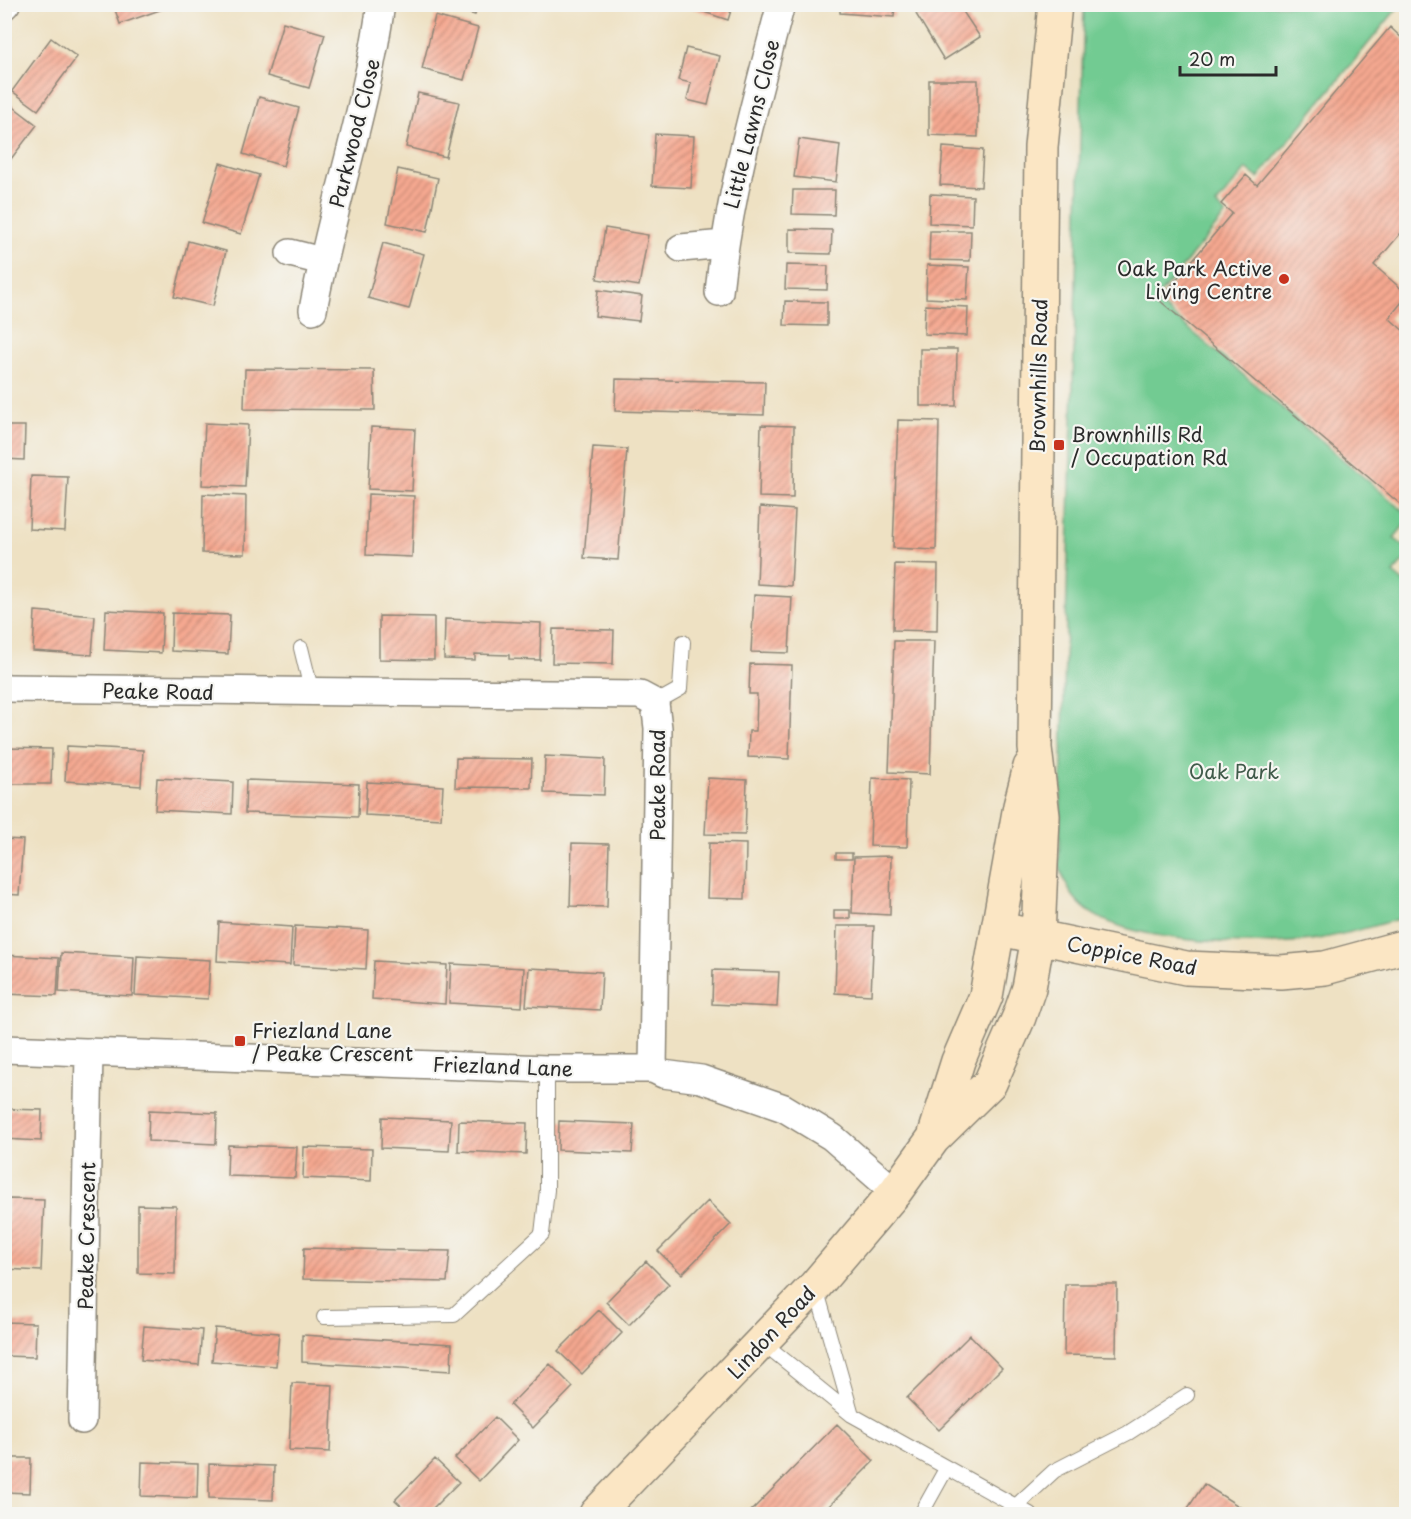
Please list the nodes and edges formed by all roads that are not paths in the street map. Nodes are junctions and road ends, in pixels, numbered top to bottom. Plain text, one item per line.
1 (381, 4) edge
2 (781, 4) edge
3 (1055, 4) edge
4 (724, 244) junction
5 (681, 248) dead end
6 (290, 253) dead end
7 (322, 261) junction
8 (719, 292) dead end
9 (313, 310) dead end
10 (683, 642) dead end
11 (301, 648) dead end
12 (4, 688) edge
13 (312, 693) junction
14 (655, 703) junction
15 (1035, 748) junction
16 (1000, 929) junction
17 (1038, 937) junction
18 (1407, 946) edge
19 (4, 1049) edge
20 (89, 1052) junction
21 (547, 1069) junction
22 (653, 1069) junction
23 (933, 1139) junction
24 (895, 1192) junction
25 (815, 1286) junction
26 (324, 1317) dead end
27 (762, 1342) junction
28 (1187, 1395) dead end
29 (852, 1415) junction
30 (82, 1420) dead end
31 (946, 1469) junction
32 (1017, 1505) junction
33 (596, 1515) edge
34 (921, 1515) edge
35 (1030, 1515) edge

1 - 7 street, Parkwood Close
2 - 4 street, Little Lawns Close
3 - 15 main road, Brownhills Road
4 - 5 street
4 - 8 street, Little Lawns Close
6 - 7 street
7 - 9 street, Parkwood Close
10 - 14 lane
11 - 13 lane
12 - 13 street, Peake Road
13 - 14 street, Peake Road
14 - 22 street, Peake Road
15 - 16 main road, Brownhills Road
15 - 17 main road, Brownhills Road
16 - 17 main road, Coppice Road
16 - 23 main road, Lindon Road
17 - 18 main road, Coppice Road
17 - 23 main road, Lindon Road
19 - 20 street, Friezland Lane
20 - 21 street, Friezland Lane
20 - 30 street, Peake Crescent
21 - 22 street, Friezland Lane
21 - 26 lane
22 - 24 street, Friezland Lane
23 - 24 main road, Lindon Road
24 - 25 main road, Lindon Road
25 - 27 main road, Lindon Road
25 - 29 lane
27 - 29 lane
27 - 33 main road, Lindon Road
28 - 32 lane
29 - 31 lane
31 - 32 lane
31 - 34 lane
32 - 35 lane

